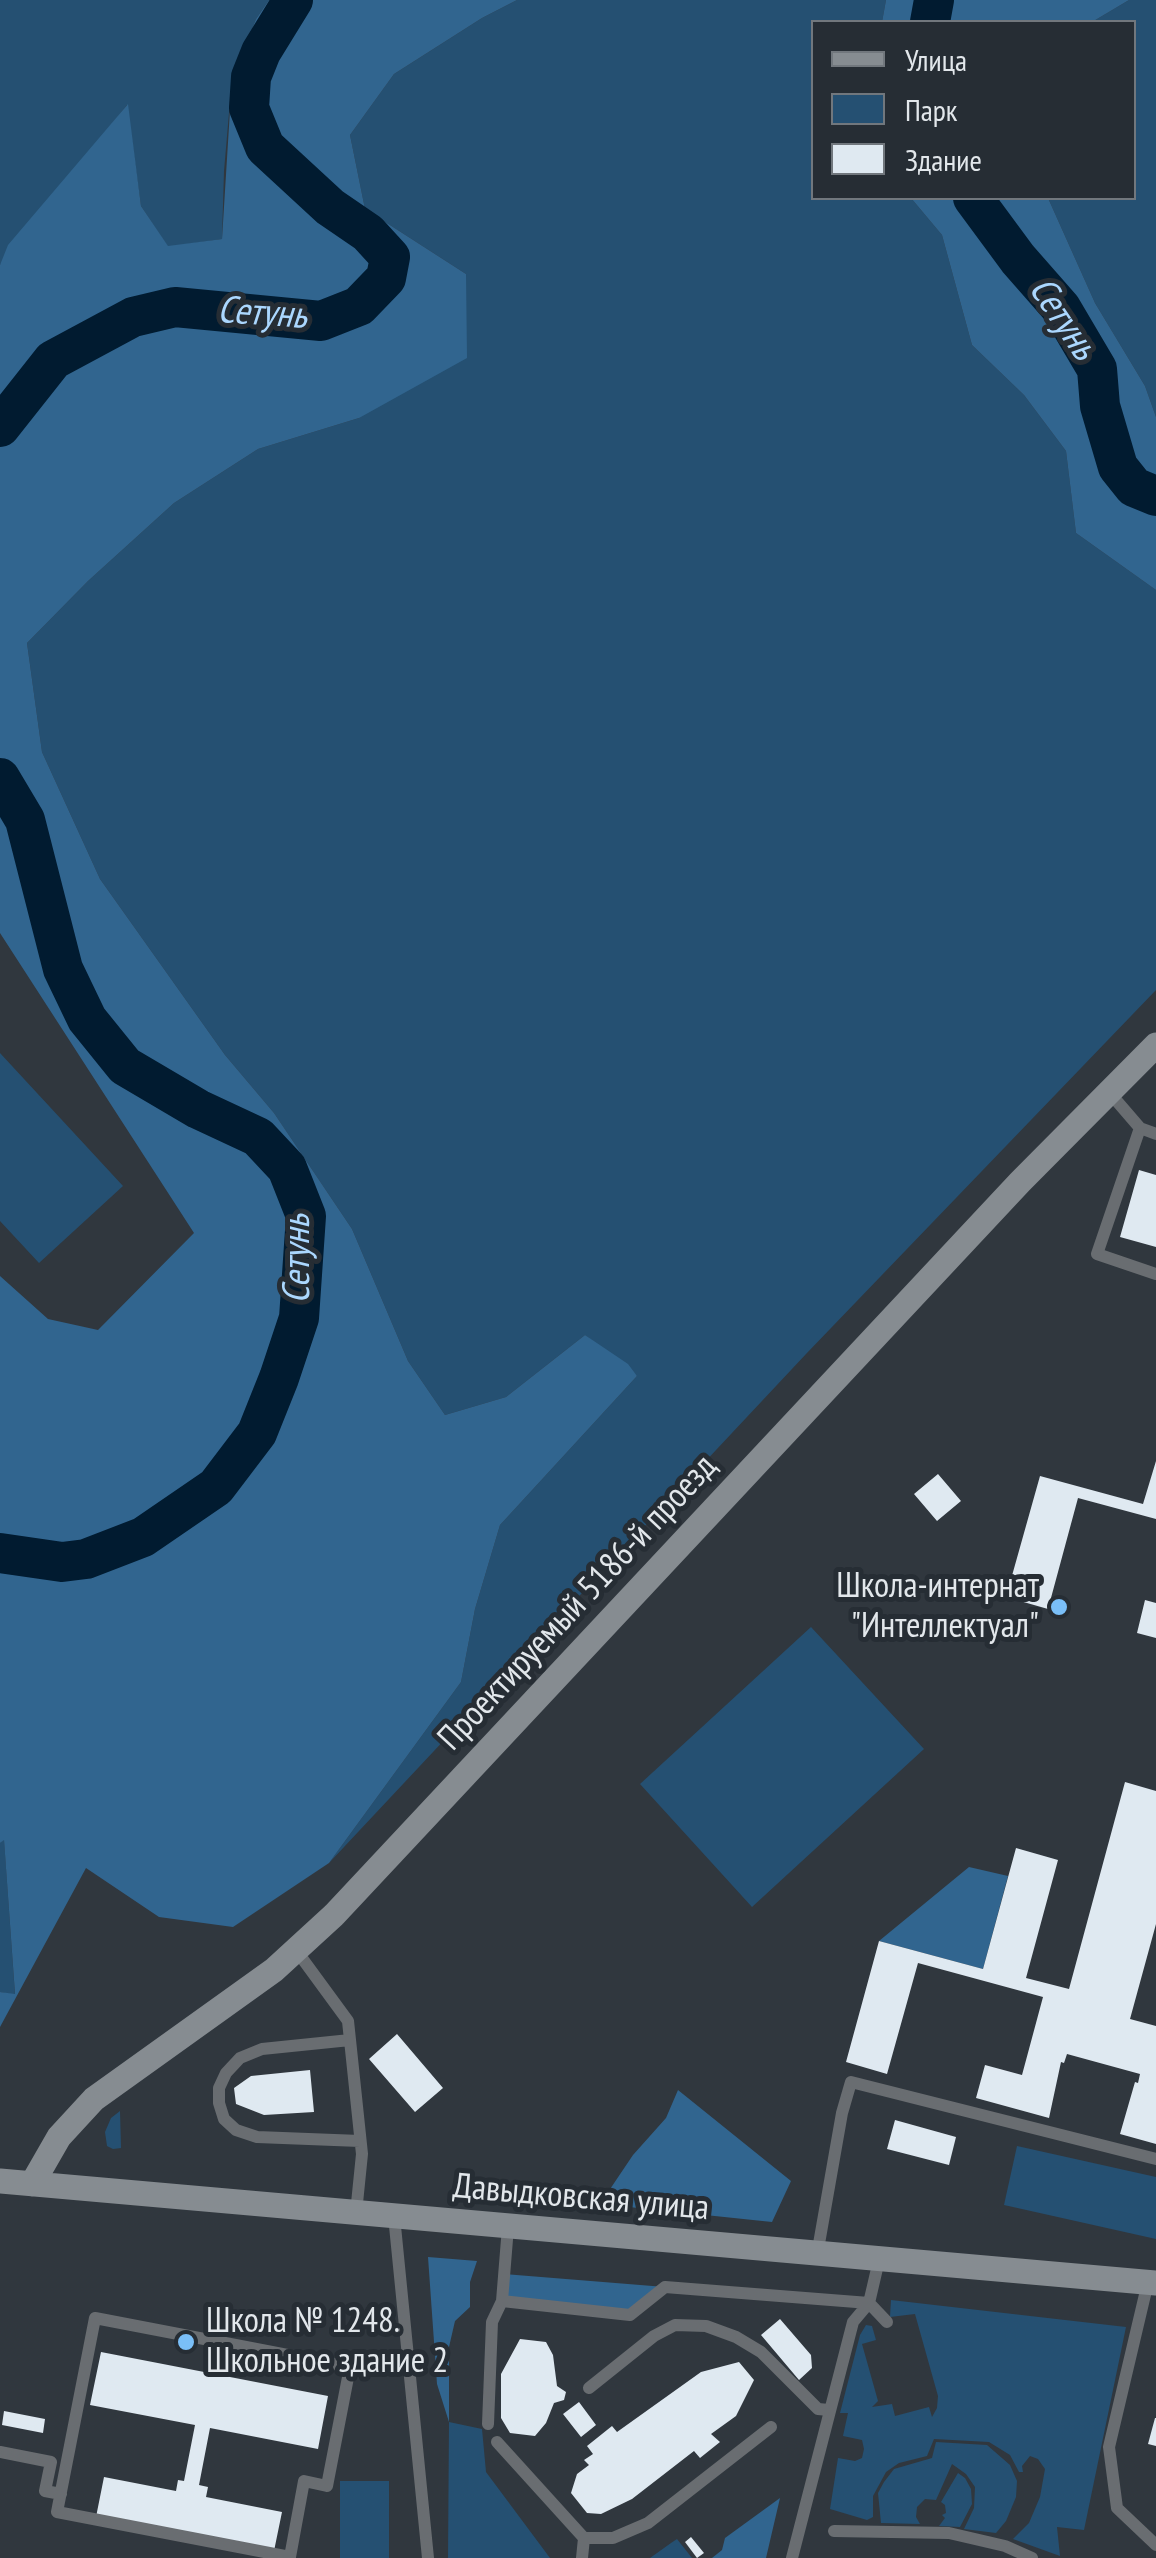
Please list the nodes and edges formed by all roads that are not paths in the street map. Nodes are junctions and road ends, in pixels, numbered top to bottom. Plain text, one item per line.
1 (1156, 1044) edge
2 (1108, 1090) junction
3 (1140, 1128) junction
4 (1156, 1134) edge
5 (1156, 1274) edge
6 (296, 1950) junction
7 (350, 2040) junction
8 (360, 2142) junction
9 (1156, 2158) edge
10 (0, 2181) edge
11 (32, 2184) junction
12 (356, 2213) junction
13 (394, 2216) junction
14 (508, 2226) junction
15 (817, 2254) junction
16 (879, 2260) junction
17 (1152, 2283) edge
18 (502, 2301) junction
19 (869, 2303) junction
20 (886, 2322) dead end
21 (589, 2388) dead end
22 (829, 2410) junction
23 (488, 2424) dead end
24 (771, 2428) dead end
25 (496, 2442) dead end
26 (0, 2452) edge
27 (61, 2494) junction
28 (834, 2531) dead end
29 (584, 2538) junction
30 (1156, 2546) edge
31 (428, 2558) edge
32 (582, 2558) edge
33 (792, 2558) edge
34 (1032, 2558) edge

1 - 2 street, Проектируемый 5186-й проезд
2 - 3 lane
2 - 6 street, Проектируемый 5186-й проезд
3 - 4 lane
3 - 5 lane
6 - 7 lane
6 - 11 street, Проектируемый 5186-й проезд
7 - 8 lane
7 - 8 lane
8 - 12 lane
9 - 15 lane
10 - 11 street, Давыдковская улица
11 - 12 street, Давыдковская улица
12 - 13 street, Давыдковская улица
13 - 14 street, Давыдковская улица
13 - 31 lane
14 - 15 street, Давыдковская улица
14 - 18 lane
15 - 16 street, Давыдковская улица
16 - 17 street, Давыдковская улица
16 - 19 lane
17 - 30 lane
18 - 19 lane
18 - 23 lane
19 - 20 lane
19 - 22 lane
21 - 22 lane
22 - 33 lane
24 - 29 lane
25 - 29 lane
26 - 27 lane
27 - 27 lane
28 - 34 lane
29 - 32 lane

